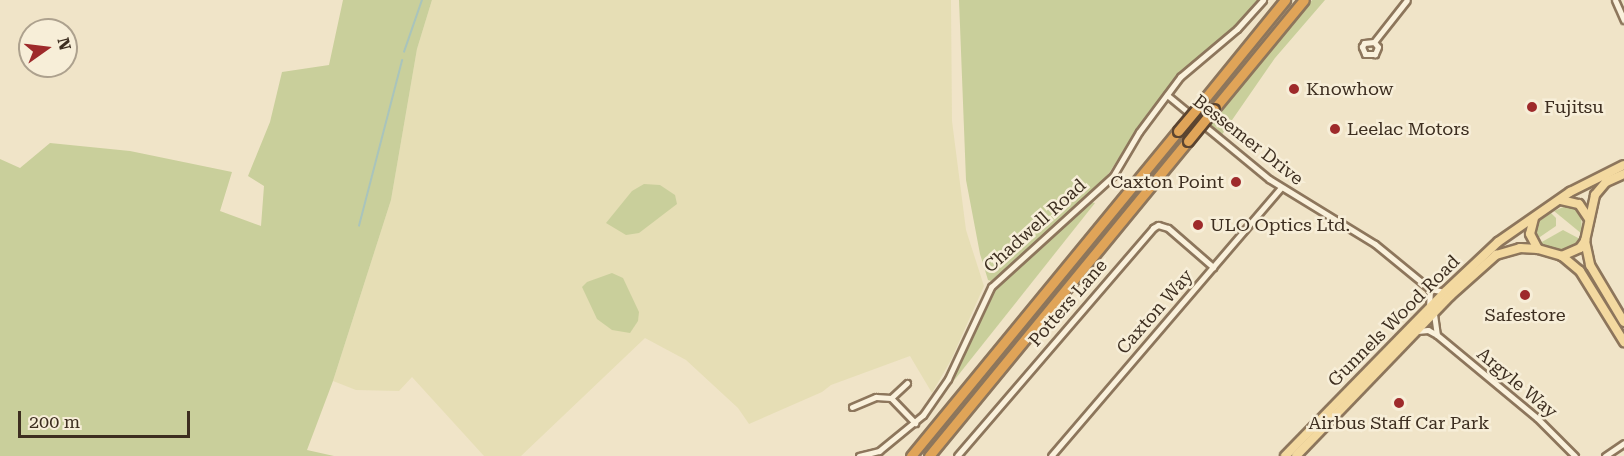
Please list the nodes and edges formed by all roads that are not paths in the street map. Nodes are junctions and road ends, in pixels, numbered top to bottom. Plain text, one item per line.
1 (1263, 0) edge
2 (1285, 0) edge
3 (1304, 0) edge
4 (1407, 0) edge
5 (1615, 0) edge
6 (1624, 20) edge
7 (1374, 42) dead end
8 (1167, 95) junction
9 (1624, 165) edge
10 (1624, 174) edge
11 (1281, 188) junction
12 (1561, 200) junction
13 (1534, 218) junction
14 (1589, 219) junction
15 (1585, 241) junction
16 (1538, 249) junction
17 (1562, 256) junction
18 (1213, 267) junction
19 (1430, 289) junction
20 (1445, 292) junction
21 (1432, 311) junction
22 (1624, 322) edge
23 (1417, 332) junction
24 (1437, 335) junction
25 (1624, 342) edge
26 (907, 383) dead end
27 (891, 398) junction
28 (852, 406) dead end
29 (915, 423) junction
30 (1624, 443) edge
31 (860, 456) edge
32 (911, 456) edge
33 (929, 456) edge
34 (957, 456) edge
35 (1051, 456) edge
36 (1285, 456) edge
37 (1296, 456) edge
38 (1575, 456) edge
39 (1605, 456) edge

1 - 8 street, Chadwell Road
2 - 32 highway, bridge
3 - 33 highway, bridge
4 - 7 street
5 - 6 street
8 - 11 street, Bessemer Drive
8 - 29 street, Chadwell Road
9 - 12 main road, Gunnels Wood Road
10 - 14 main road
11 - 18 street, Caxton Way
11 - 19 street, Bessemer Drive
12 - 13 main road, Gunnels Wood Road
12 - 14 main road
13 - 16 main road
13 - 20 main road, Gunnels Wood Road
14 - 15 main road
15 - 17 main road
15 - 22 main road
16 - 17 main road, Gunnels Wood Road
16 - 21 main road, Gunnels Wood Road
17 - 25 main road
18 - 34 street, Potters Lane
18 - 35 street, Caxton Way
19 - 20 street, Bessemer Drive
19 - 21 street
20 - 21 main road, Gunnels Wood Road
21 - 23 main road, Gunnels Wood Road
21 - 24 street
21 - 36 main road, Gunnels Wood Road
23 - 24 street
23 - 37 main road, Gunnels Wood Road
24 - 38 street, Argyle Way
26 - 27 street
27 - 28 street
27 - 29 street
29 - 31 street, Chadwell Road
30 - 39 street

